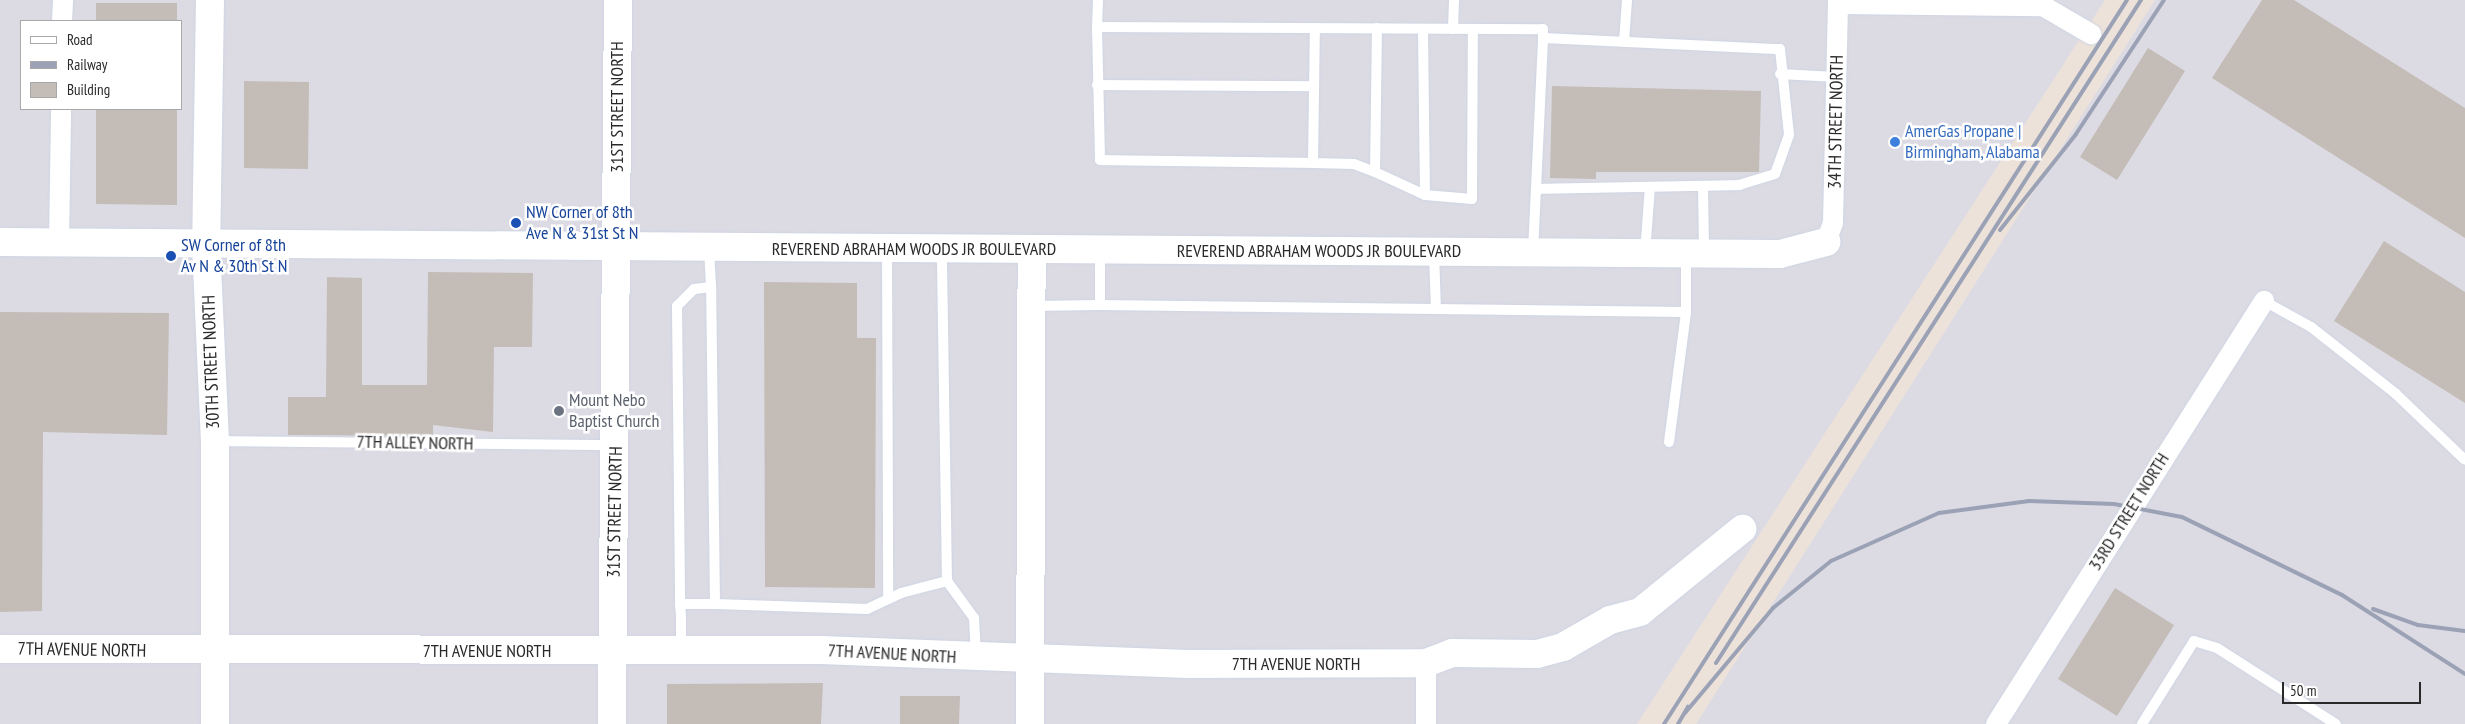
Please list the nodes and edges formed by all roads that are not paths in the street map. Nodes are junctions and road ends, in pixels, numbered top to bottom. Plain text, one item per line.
1 (63, 0) edge
2 (210, 0) edge
3 (618, 0) edge
4 (1098, 0) edge
5 (1454, 0) edge
6 (1627, 0) edge
7 (1838, 2) edge
8 (62, 20) edge
9 (1097, 27) junction
10 (1315, 28) junction
11 (1377, 28) junction
12 (1423, 29) junction
13 (1453, 29) junction
14 (1473, 29) junction
15 (2091, 34) dead end
16 (1543, 38) junction
17 (1624, 42) junction
18 (1780, 74) junction
19 (1836, 77) junction
20 (1097, 85) junction
21 (1314, 86) junction
22 (61, 110) edge
23 (1313, 163) junction
24 (1375, 172) junction
25 (1703, 186) junction
26 (1650, 187) junction
27 (1536, 189) junction
28 (1425, 195) junction
29 (0, 242) edge
30 (59, 242) junction
31 (1826, 242) joint
32 (206, 244) junction
33 (616, 247) junction
34 (709, 248) junction
35 (886, 248) junction
36 (942, 248) junction
37 (1032, 249) junction
38 (1100, 250) junction
39 (1434, 252) junction
40 (1533, 253) junction
41 (1645, 254) junction
42 (1695, 254) junction
43 (711, 287) junction
44 (2264, 301) joint
45 (1032, 306) junction
46 (1100, 306) junction
47 (1436, 309) junction
48 (1686, 312) junction
49 (215, 442) junction
50 (1669, 442) dead end
51 (616, 445) junction
52 (2465, 460) edge
53 (1742, 529) dead end
54 (947, 580) junction
55 (888, 599) junction
56 (680, 604) junction
57 (715, 604) junction
58 (0, 649) edge
59 (681, 651) junction
60 (216, 652) junction
61 (613, 652) junction
62 (976, 658) junction
63 (1030, 660) junction
64 (1426, 663) junction
65 (214, 724) edge
66 (612, 724) edge
67 (1030, 724) edge
68 (1426, 724) edge
69 (1996, 724) edge
70 (2142, 724) edge
71 (2336, 724) edge

1 - 8 street
2 - 32 street, 30TH STREET NORTH
3 - 33 street, 31ST STREET NORTH
4 - 9 lane
5 - 13 lane
6 - 17 lane
7 - 15 street
7 - 19 street, 34TH STREET NORTH
9 - 10 lane
9 - 20 lane
10 - 11 lane
10 - 21 lane
11 - 12 lane
11 - 24 lane
12 - 13 lane
12 - 28 lane
13 - 14 lane
14 - 16 lane
14 - 28 lane
16 - 17 lane
16 - 27 lane
17 - 18 lane
18 - 19 lane
18 - 25 lane
19 - 31 street, 34TH STREET NORTH
20 - 21 lane
20 - 23 lane
21 - 23 lane
22 - 30 street
23 - 24 lane
24 - 28 lane
25 - 26 lane
25 - 42 lane
26 - 27 lane
26 - 41 lane
27 - 40 lane
29 - 30 street, REVEREND ABRAHAM WOODS JR BOULEVARD
30 - 32 street, REVEREND ABRAHAM WOODS JR BOULEVARD
31 - 42 street, REVEREND ABRAHAM WOODS JR BOULEVARD
32 - 33 street, REVEREND ABRAHAM WOODS JR BOULEVARD
32 - 49 street, 30TH STREET NORTH
33 - 34 street, REVEREND ABRAHAM WOODS JR BOULEVARD
33 - 51 street, 31ST STREET NORTH
34 - 35 street, REVEREND ABRAHAM WOODS JR BOULEVARD
34 - 43 lane
35 - 36 street, REVEREND ABRAHAM WOODS JR BOULEVARD
35 - 55 lane
36 - 37 street, REVEREND ABRAHAM WOODS JR BOULEVARD
36 - 54 lane
37 - 38 street, REVEREND ABRAHAM WOODS JR BOULEVARD
37 - 45 street
38 - 39 street, REVEREND ABRAHAM WOODS JR BOULEVARD
38 - 46 lane
39 - 40 street, REVEREND ABRAHAM WOODS JR BOULEVARD
39 - 47 lane
40 - 41 street, REVEREND ABRAHAM WOODS JR BOULEVARD
41 - 42 street, REVEREND ABRAHAM WOODS JR BOULEVARD
42 - 48 lane
43 - 56 lane
43 - 57 lane
44 - 52 lane
44 - 69 street, 33RD STREET NORTH
45 - 46 lane
45 - 63 street
46 - 47 lane
47 - 48 lane
48 - 50 lane
49 - 51 lane, 7TH ALLEY NORTH
49 - 60 street, 30TH STREET NORTH
51 - 61 street, 31ST STREET NORTH
53 - 64 street, 7TH AVENUE NORTH
54 - 55 lane
54 - 62 lane
55 - 57 lane
56 - 57 lane
56 - 59 lane
58 - 60 street, 7TH AVENUE NORTH
59 - 61 street, 7TH AVENUE NORTH
59 - 62 street, 7TH AVENUE NORTH
60 - 61 street, 7TH AVENUE NORTH
60 - 65 street, 30TH STREET NORTH
61 - 66 street, 31ST STREET NORTH
62 - 63 street, 7TH AVENUE NORTH
63 - 64 street, 7TH AVENUE NORTH
63 - 67 street
64 - 68 street
70 - 71 lane

